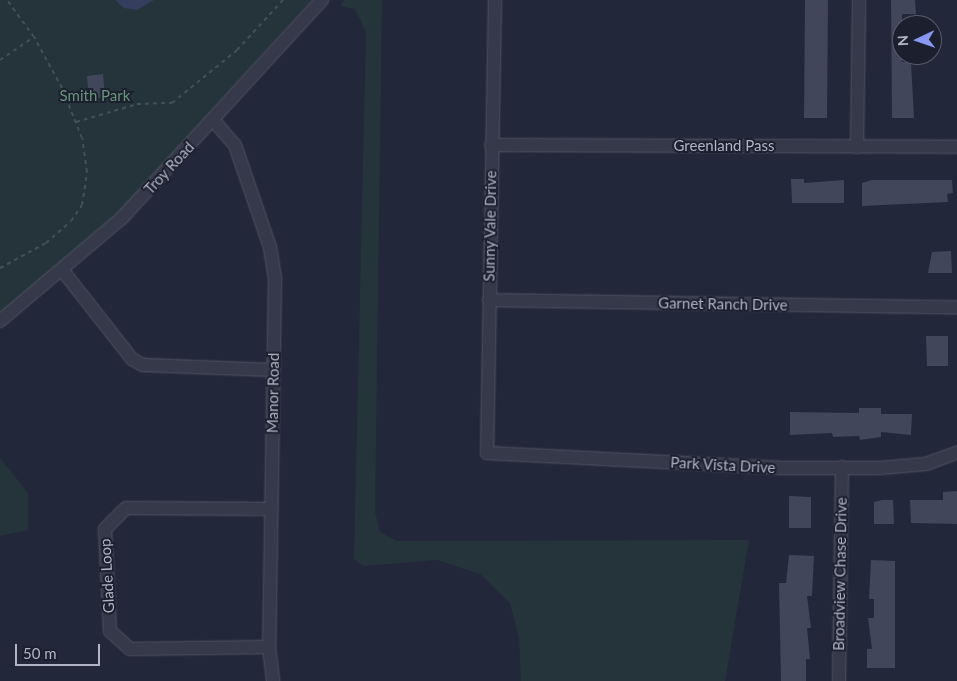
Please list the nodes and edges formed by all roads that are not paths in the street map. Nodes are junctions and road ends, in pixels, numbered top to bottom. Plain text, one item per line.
1 (322, 0) edge
2 (496, 0) edge
3 (859, 0) edge
4 (213, 120) junction
5 (491, 145) junction
6 (857, 147) junction
7 (957, 148) edge
8 (63, 271) junction
9 (489, 300) junction
10 (957, 307) edge
11 (0, 321) edge
12 (273, 370) junction
13 (487, 453) joint
14 (957, 453) edge
15 (842, 467) junction
16 (270, 509) junction
17 (269, 648) junction
18 (273, 681) edge
19 (838, 681) edge

1 - 4 street, Troy Road
2 - 5 street, Sunny Vale Drive
3 - 6 street
4 - 8 street, Troy Road
4 - 12 street, Manor Road
5 - 6 street, Greenland Pass
5 - 9 street, Sunny Vale Drive
6 - 7 street, Greenland Pass
8 - 11 street, Troy Road
8 - 12 street
9 - 10 street, Garnet Ranch Drive
9 - 13 street, Sunny Vale Drive
12 - 16 street, Manor Road
13 - 15 street, Park Vista Drive
14 - 15 street, Park Vista Drive
15 - 19 street, Broadview Chase Drive
16 - 17 street, Manor Road
16 - 17 street, Glade Loop
17 - 18 street, Manor Road

